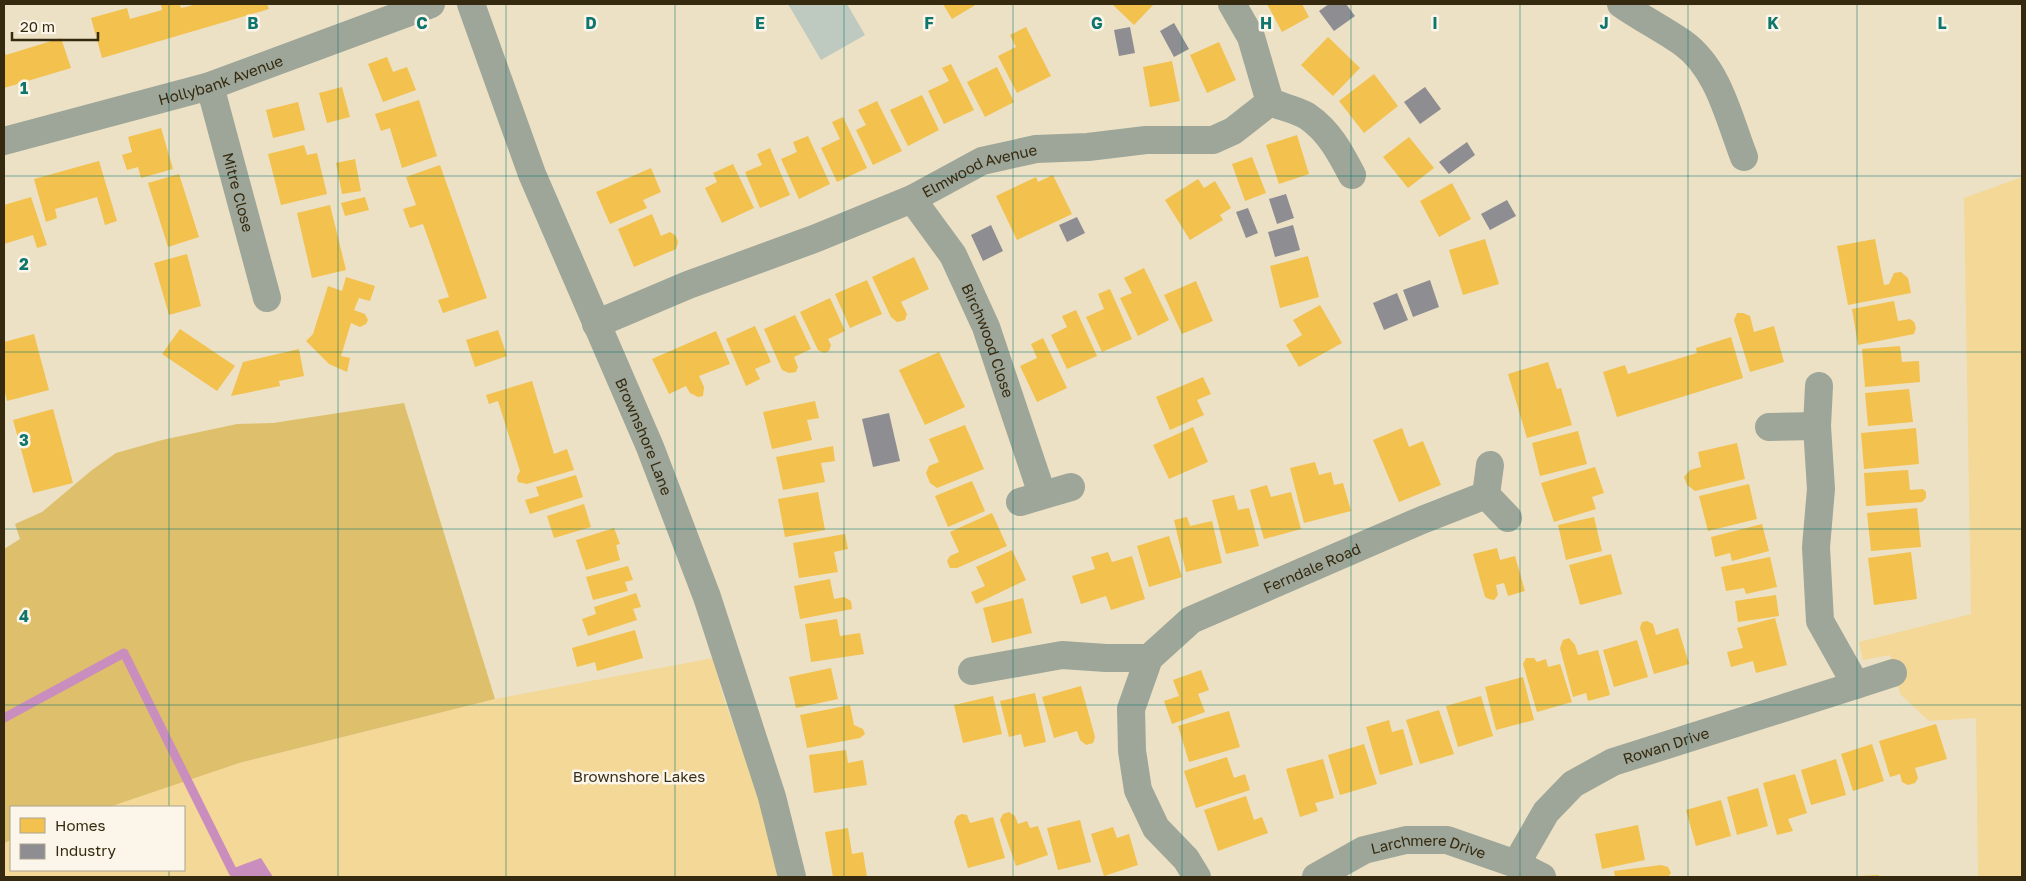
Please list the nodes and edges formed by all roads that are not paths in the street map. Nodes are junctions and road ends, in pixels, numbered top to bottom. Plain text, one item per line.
1 (431, 4) edge
2 (471, 4) edge
3 (1232, 4) edge
4 (1622, 4) edge
5 (210, 86) junction
6 (1270, 102) junction
7 (4, 141) edge
8 (1744, 158) dead end
9 (1352, 175) dead end
10 (912, 199) junction
11 (267, 298) dead end
12 (596, 324) junction
13 (1819, 386) dead end
14 (1817, 426) junction
15 (1769, 427) dead end
16 (1490, 465) dead end
17 (1070, 487) dead end
18 (1486, 495) junction
19 (1508, 518) dead end
20 (1149, 658) junction
21 (972, 671) dead end
22 (1893, 673) dead end
23 (1856, 686) junction
24 (1516, 864) junction
25 (792, 877) edge
26 (1197, 877) edge
27 (1316, 877) edge
28 (1542, 877) edge

1 - 5 street, Hollybank Avenue
2 - 12 street, Brownshore Lane
3 - 6 street
4 - 8 street
5 - 7 street, Hollybank Avenue
5 - 11 street, Mitre Close
6 - 9 street
6 - 10 street, Elmwood Avenue
10 - 12 street, Elmwood Avenue
10 - 17 street, Birchwood Close
12 - 25 street, Brownshore Lane
13 - 14 street
14 - 15 street
14 - 23 street
16 - 18 street
18 - 19 street
18 - 20 street, Ferndale Road
20 - 21 street
20 - 26 street, Ferndale Road
22 - 23 street, Rowan Drive
23 - 24 street, Rowan Drive
24 - 27 street, Larchmere Drive
24 - 28 street, Larchmere Drive

